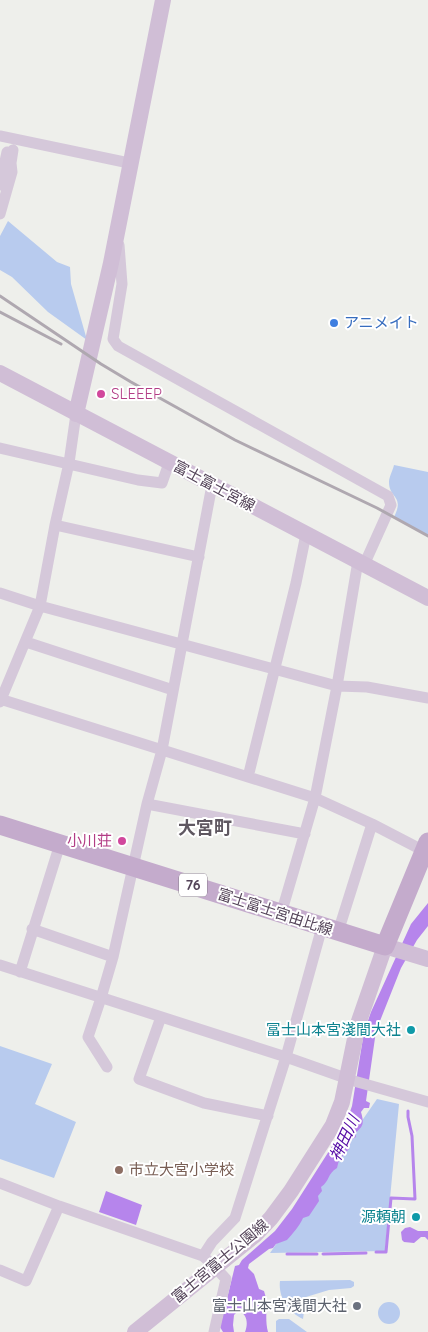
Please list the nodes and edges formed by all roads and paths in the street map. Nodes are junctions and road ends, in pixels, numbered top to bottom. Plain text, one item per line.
1 (163, 0) edge
2 (5, 137) edge
3 (13, 150) dead end
4 (130, 163) junction
5 (0, 185) edge
6 (0, 214) edge
7 (118, 226) junction
8 (0, 373) edge
9 (76, 414) junction
10 (0, 448) edge
11 (69, 463) junction
12 (169, 463) junction
13 (212, 485) junction
14 (55, 525) junction
15 (306, 534) junction
16 (199, 557) junction
17 (361, 563) junction
18 (0, 593) edge
19 (428, 598) edge
20 (40, 606) junction
21 (26, 642) junction
22 (181, 644) junction
23 (275, 669) junction
24 (337, 686) junction
25 (173, 690) junction
26 (428, 698) edge
27 (0, 700) edge
28 (162, 750) junction
29 (248, 778) junction
30 (314, 798) junction
31 (147, 804) junction
32 (372, 824) junction
33 (0, 825) edge
34 (305, 834) junction
35 (60, 844) junction
36 (427, 849) edge
37 (133, 867) junction
38 (281, 914) junction
39 (32, 930) junction
40 (330, 930) junction
41 (406, 952) edge
42 (113, 956) junction
43 (0, 965) edge
44 (20, 972) junction
45 (102, 998) junction
46 (161, 1017) junction
47 (286, 1057) junction
48 (107, 1067) dead end
49 (350, 1080) junction
50 (428, 1102) edge
51 (268, 1116) junction
52 (0, 1182) edge
53 (59, 1206) junction
54 (209, 1261) junction
55 (0, 1270) edge
56 (135, 1332) edge
57 (214, 1332) edge

1 - 4 main road
2 - 4 street
2 - 5 street
3 - 6 street
4 - 7 main road
7 - 9 main road
7 - 17 street
8 - 9 main road, 富士富士宮線
9 - 11 street
9 - 12 main road, 富士富士宮線
10 - 11 street
11 - 12 street
11 - 14 street
12 - 13 main road, 富士富士宮線
13 - 15 main road, 富士富士宮線
13 - 16 street
14 - 16 street
14 - 20 street
15 - 17 main road, 富士富士宮線
15 - 23 street
16 - 22 street
17 - 19 main road, 富士富士宮線
17 - 24 street
18 - 20 street
20 - 21 street
20 - 22 street
21 - 25 street
21 - 27 street
22 - 23 street
22 - 25 street
23 - 24 street
23 - 29 street
24 - 26 street
24 - 30 street
25 - 28 street
27 - 28 street
28 - 29 street
28 - 31 street
29 - 30 street
30 - 32 street
30 - 34 street
31 - 34 street
31 - 37 street
32 - 36 street
32 - 40 street
33 - 35 main road, 富士富士宮由比線 / 76
34 - 38 street
35 - 37 main road, 富士富士宮由比線 / 76
35 - 39 street
36 - 41 main road
37 - 38 main road, 富士富士宮由比線 / 76
37 - 42 street
38 - 40 main road, 富士富士宮由比線 / 76
39 - 42 street
39 - 44 street
40 - 41 main road, 富士富士宮由比線 / 76
40 - 47 street
41 - 49 main road, 富士宮富士公園線
42 - 45 street
43 - 44 street
44 - 45 street
45 - 46 street
45 - 48 street
46 - 47 street
46 - 51 street
47 - 49 street
47 - 51 street
49 - 50 street
49 - 54 main road, 富士宮富士公園線
51 - 54 street
52 - 53 street
53 - 54 street
53 - 55 street
54 - 56 main road, 富士宮富士公園線
54 - 57 street

